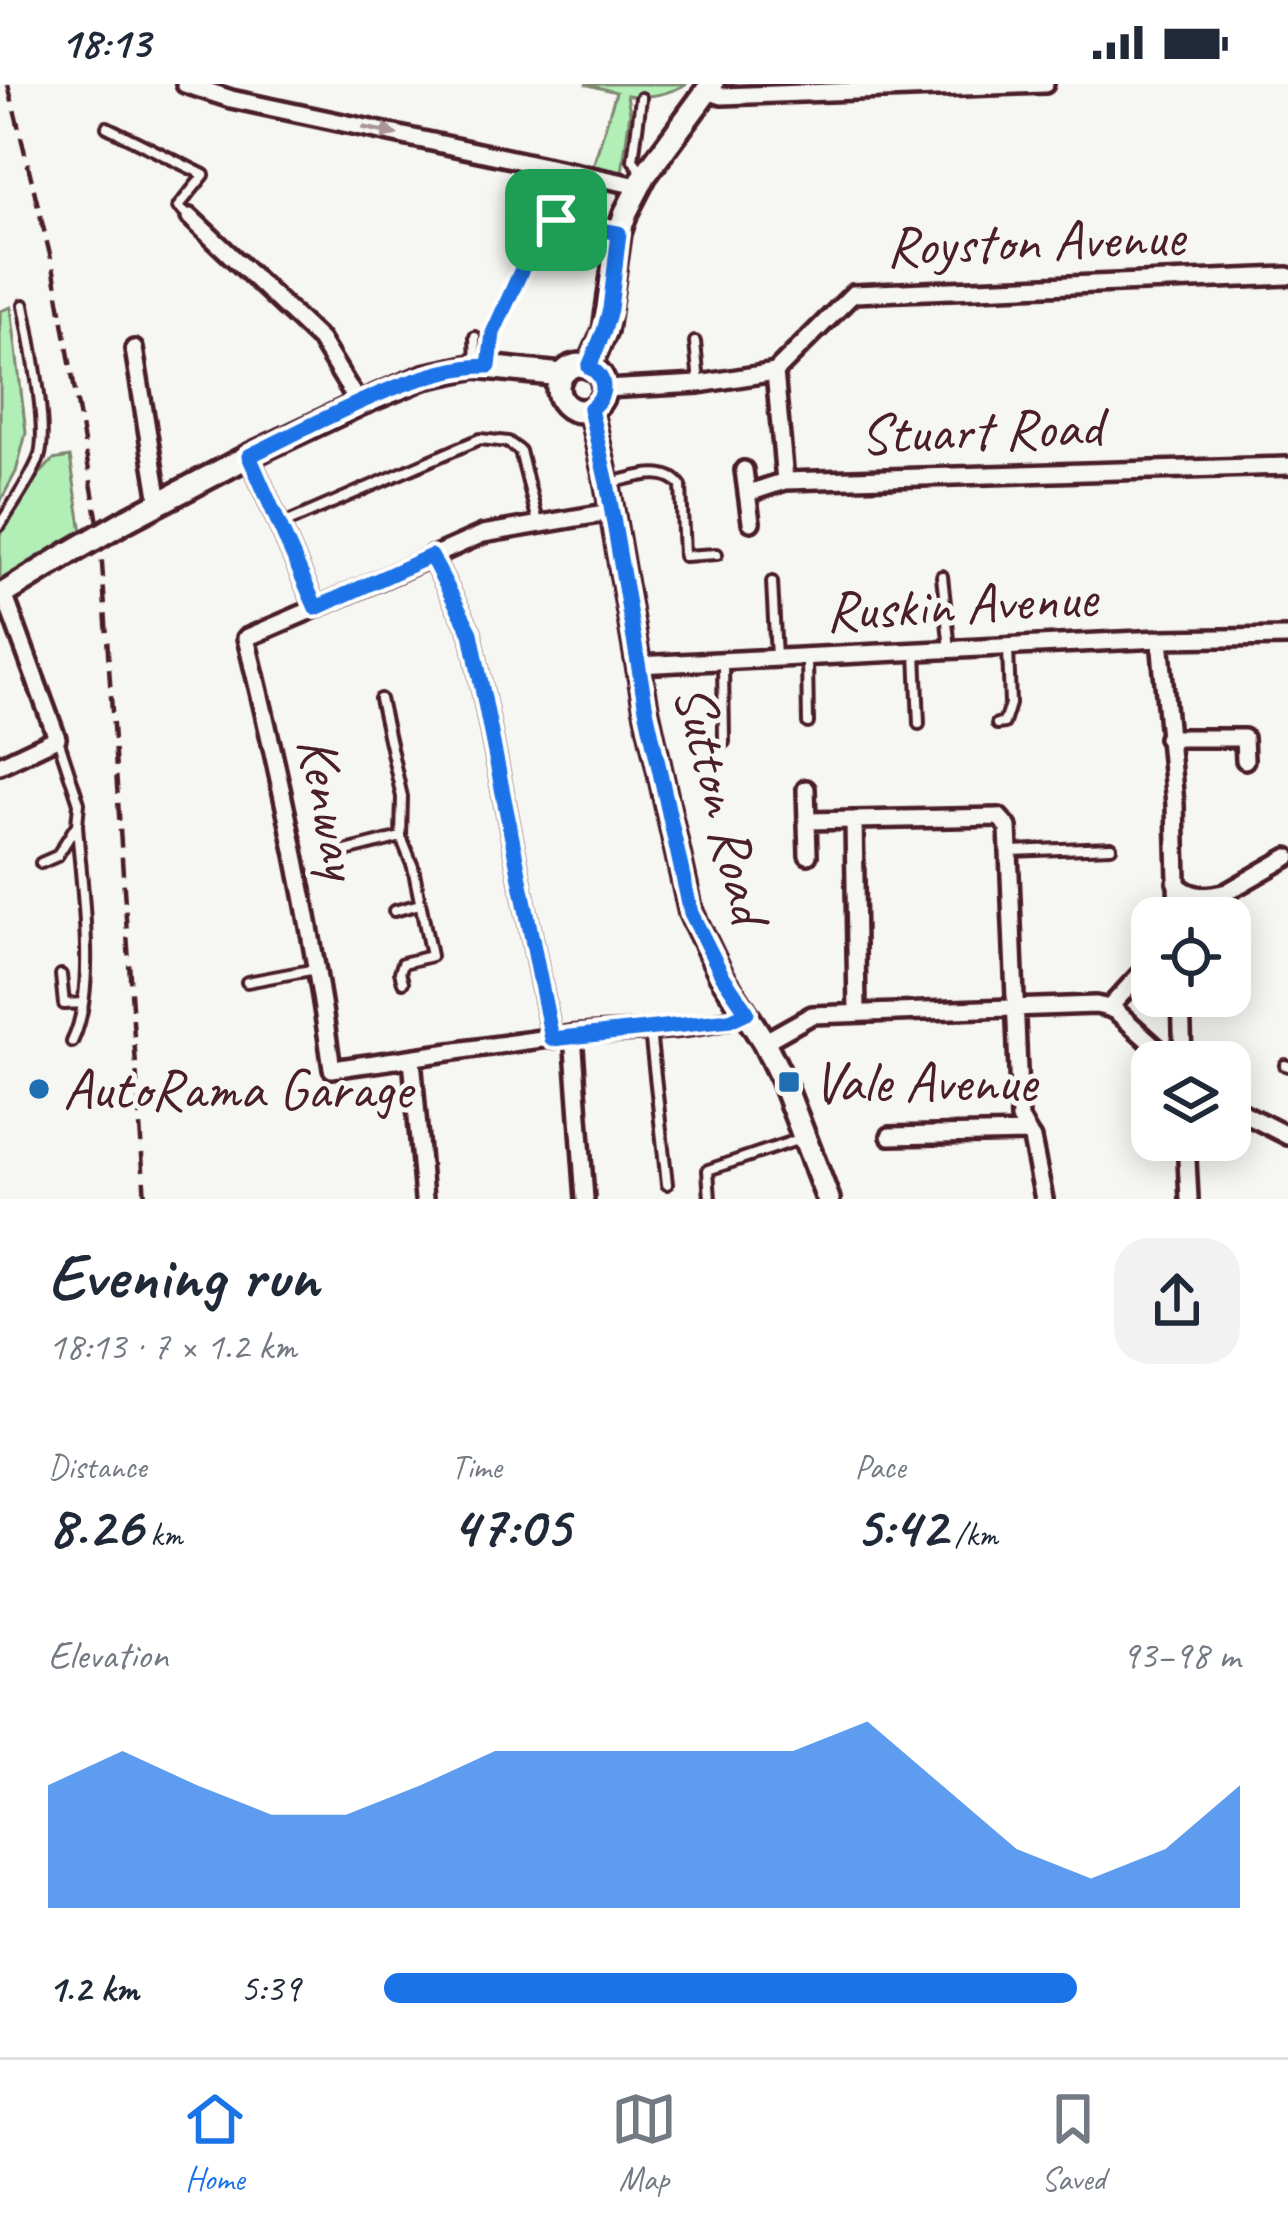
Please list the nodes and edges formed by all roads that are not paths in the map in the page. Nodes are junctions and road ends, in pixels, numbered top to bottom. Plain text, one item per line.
1 (185, 84) edge
2 (1045, 84) edge
3 (710, 87) edge
4 (641, 98) dead end
5 (107, 127) dead end
6 (641, 180) junction
7 (190, 217) joint
8 (619, 233) junction
9 (1288, 276) edge
10 (24, 305) dead end
11 (476, 337) dead end
12 (695, 342) dead end
13 (134, 350) dead end
14 (491, 367) junction
15 (589, 367) junction
16 (775, 372) junction
17 (699, 384) junction
18 (561, 386) junction
19 (604, 389) junction
20 (359, 404) junction
21 (590, 409) junction
22 (249, 456) junction
23 (1288, 466) edge
24 (744, 470) dead end
25 (785, 481) junction
26 (607, 483) junction
27 (748, 493) junction
28 (159, 502) junction
29 (611, 512) junction
30 (751, 521) dead end
31 (538, 524) junction
32 (0, 525) edge
33 (280, 525) junction
34 (717, 554) dead end
35 (431, 556) junction
36 (942, 575) dead end
37 (772, 582) dead end
38 (2, 595) edge
39 (316, 608) junction
40 (1288, 637) edge
41 (1160, 640) junction
42 (1008, 646) junction
43 (950, 650) junction
44 (916, 651) junction
45 (807, 656) junction
46 (776, 658) junction
47 (723, 660) junction
48 (638, 665) junction
49 (380, 699) dead end
50 (808, 723) dead end
51 (919, 724) dead end
52 (998, 724) dead end
53 (57, 738) junction
54 (1167, 738) junction
55 (724, 742) dead end
56 (1246, 760) dead end
57 (0, 765) edge
58 (806, 790) dead end
59 (854, 820) junction
60 (808, 821) junction
61 (77, 825) junction
62 (401, 837) junction
63 (1111, 847) dead end
64 (1009, 851) junction
65 (338, 854) dead end
66 (808, 855) dead end
67 (1288, 857) edge
68 (41, 863) dead end
69 (1176, 883) junction
70 (1226, 892) junction
71 (1177, 897) edge
72 (1219, 897) edge
73 (420, 904) junction
74 (394, 911) dead end
75 (316, 968) junction
76 (62, 975) dead end
77 (247, 982) dead end
78 (403, 982) dead end
79 (1131, 984) edge
80 (83, 1003) junction
81 (1017, 1007) junction
82 (1109, 1008) junction
83 (747, 1012) junction
84 (857, 1012) junction
85 (650, 1030) junction
86 (572, 1035) junction
87 (552, 1039) junction
88 (1148, 1041) edge
89 (72, 1042) dead end
90 (764, 1042) junction
91 (412, 1058) junction
92 (1251, 1118) edge
93 (1028, 1133) junction
94 (890, 1136) dead end
95 (1288, 1136) edge
96 (804, 1138) junction
97 (1187, 1161) edge
98 (668, 1184) dead end
99 (424, 1199) edge
100 (585, 1199) edge
101 (710, 1199) edge
102 (828, 1199) edge
103 (1044, 1199) edge
104 (1190, 1199) edge

1 -> 6 street
2 - 3 street
3 - 6 main road
4 - 6 lane
5 - 7 lane
6 - 8 main road
7 - 20 street
8 - 14 lane
8 - 15 main road
9 - 16 street, Royston Avenue
10 - 32 lane
11 - 14 lane
12 - 17 lane
13 - 28 street
14 - 18 main road
14 - 20 main road
15 - 18 main road
15 - 19 main road
16 - 17 street
16 - 25 street, Stuart Road
17 - 19 street
18 - 21 main road
19 - 21 main road
20 - 22 main road
21 - 26 main road, Sutton Road
22 - 28 main road
22 - 33 street
23 - 25 street, Stuart Road
24 - 27 street
25 - 27 street
26 - 29 main road, Sutton Road
26 - 34 lane
27 - 30 street
28 - 38 main road, bridge
29 - 31 street
29 - 48 main road, Sutton Road
31 - 33 lane
31 - 35 street
33 - 39 street
35 - 39 street
35 - 87 street
36 - 43 lane
37 - 46 lane
38 - 53 street
39 - 75 street, Kenway
40 - 41 street, Ruskin Avenue
41 - 42 street, Ruskin Avenue
41 - 54 street
42 - 43 street, Ruskin Avenue
42 - 52 lane
43 - 44 street, Ruskin Avenue
44 - 45 street, Ruskin Avenue
44 - 51 lane
45 - 46 street, Ruskin Avenue
45 - 50 lane
46 - 47 street, Ruskin Avenue
47 - 48 street, Ruskin Avenue
47 - 55 lane
48 - 83 main road, Sutton Road
49 - 62 lane
53 - 57 street
53 - 61 lane
54 - 56 street
54 - 69 street
58 - 60 street
59 - 60 street
59 - 64 street
59 - 84 street
60 - 66 street
61 - 68 lane
61 - 80 lane
62 - 65 lane
62 - 73 lane
63 - 64 lane
64 - 81 street
67 - 70 street
69 - 70 street
69 - 71 street
70 - 72 street
73 - 74 lane
73 - 78 lane
75 - 77 lane
75 - 91 street, Kenway
76 - 80 lane
79 - 82 street
80 - 89 lane
81 - 82 street
81 - 84 street
81 - 93 street
82 - 88 street
83 - 85 street
83 - 90 main road, Sutton Road
84 - 90 street
85 - 86 street
85 - 98 lane
86 - 87 street
86 - 100 street
87 - 91 street
90 - 96 main road, Sutton Road
91 - 99 street
92 - 95 street
93 - 94 street
93 - 103 street
96 - 101 lane
96 - 102 main road, Sutton Road
97 - 104 street

